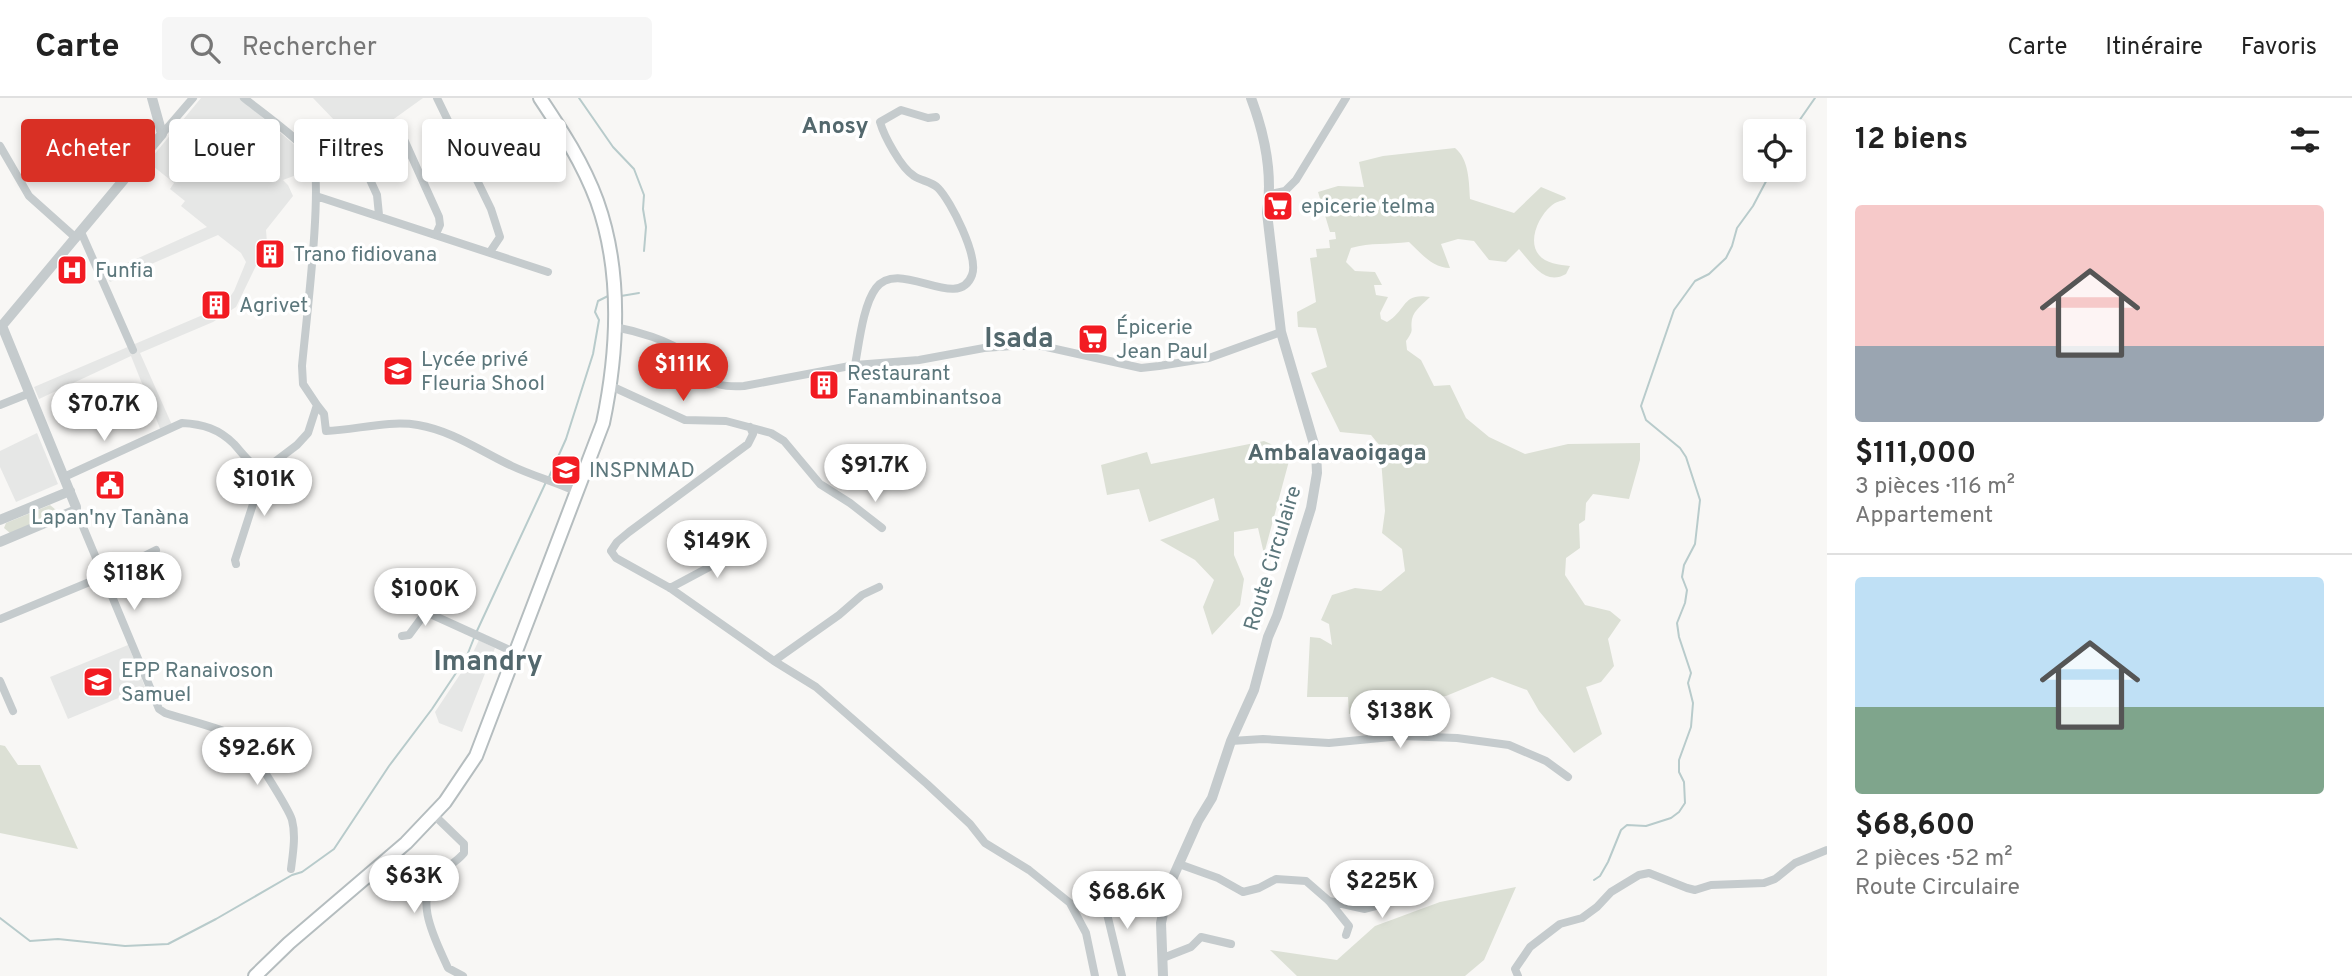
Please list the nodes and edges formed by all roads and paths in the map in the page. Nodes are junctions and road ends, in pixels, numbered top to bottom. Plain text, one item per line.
1 (152, 98) edge
2 (193, 98) edge
3 (244, 98) edge
4 (437, 98) edge
5 (540, 98) edge
6 (1251, 98) edge
7 (1346, 98) edge
8 (936, 117) dead end
9 (162, 134) junction
10 (0, 146) edge
11 (408, 148) edge
12 (371, 182) edge
13 (1270, 194) junction
14 (316, 196) junction
15 (379, 215) junction
16 (436, 234) junction
17 (79, 235) junction
18 (489, 252) junction
19 (548, 272) dead end
20 (1, 327) edge
21 (615, 327) junction
22 (1281, 332) junction
23 (133, 350) dead end
24 (855, 365) junction
25 (611, 386) junction
26 (30, 393) junction
27 (0, 405) edge
28 (317, 405) junction
29 (750, 427) junction
30 (326, 431) junction
31 (308, 433) junction
32 (264, 470) junction
33 (64, 477) junction
34 (70, 491) junction
35 (578, 492) junction
36 (76, 510) junction
37 (0, 520) edge
38 (882, 528) dead end
39 (0, 541) edge
40 (744, 541) dead end
41 (156, 550) dead end
42 (236, 564) dead end
43 (104, 576) junction
44 (879, 587) dead end
45 (670, 588) junction
46 (392, 594) dead end
47 (426, 612) junction
48 (0, 619) edge
49 (402, 636) dead end
50 (516, 653) junction
51 (774, 661) junction
52 (0, 681) edge
53 (13, 711) dead end
54 (1231, 741) junction
55 (1568, 778) dead end
56 (434, 815) junction
57 (1827, 850) edge
58 (1179, 864) junction
59 (291, 869) dead end
60 (1429, 881) dead end
61 (1102, 893) dead end
62 (1329, 901) junction
63 (1346, 935) dead end
64 (1231, 944) dead end
65 (1163, 958) junction
66 (448, 972) edge
67 (255, 976) edge
68 (463, 976) edge
69 (1095, 976) edge
70 (1122, 976) edge
71 (1163, 976) edge
72 (1518, 976) edge

1 - 9 street
2 - 9 street
3 - 14 street
4 - 18 street
5 - 21 main road
6 - 13 street, Route Circulaire
7 - 13 street
8 - 24 street
9 - 17 street
10 - 17 street
11 - 16 street
12 - 15 street
13 - 22 street, Route Circulaire
14 - 15 street
14 - 28 street
15 - 16 street
16 - 18 street
17 - 20 street
17 - 23 street
18 - 19 street
20 - 26 street
21 - 24 street
21 - 25 main road
22 - 24 street
22 - 54 street, Route Circulaire
25 - 29 street
25 - 35 main road
26 - 27 street
26 - 33 street
28 - 30 street
28 - 31 street
29 - 38 street
29 - 45 street
30 - 31 street
30 - 35 street
31 - 32 street
32 - 33 street
32 - 42 street
33 - 34 street
34 - 36 street
34 - 37 street
35 - 50 main road
36 - 39 street
36 - 43 street
40 - 45 street
41 - 43 street
43 - 48 street
43 - 59 street
44 - 51 street
45 - 51 street
46 - 47 street
47 - 49 street
47 - 50 street
50 - 56 main road
51 - 69 street
52 - 53 street
54 - 55 street
54 - 58 street, Route Circulaire
56 - 66 street
56 - 67 main road
57 - 72 street
58 - 62 street
58 - 65 street, Route Circulaire
60 - 62 street
61 - 70 street
62 - 63 street
64 - 65 street
65 - 71 street, Route Circulaire
66 - 68 street

